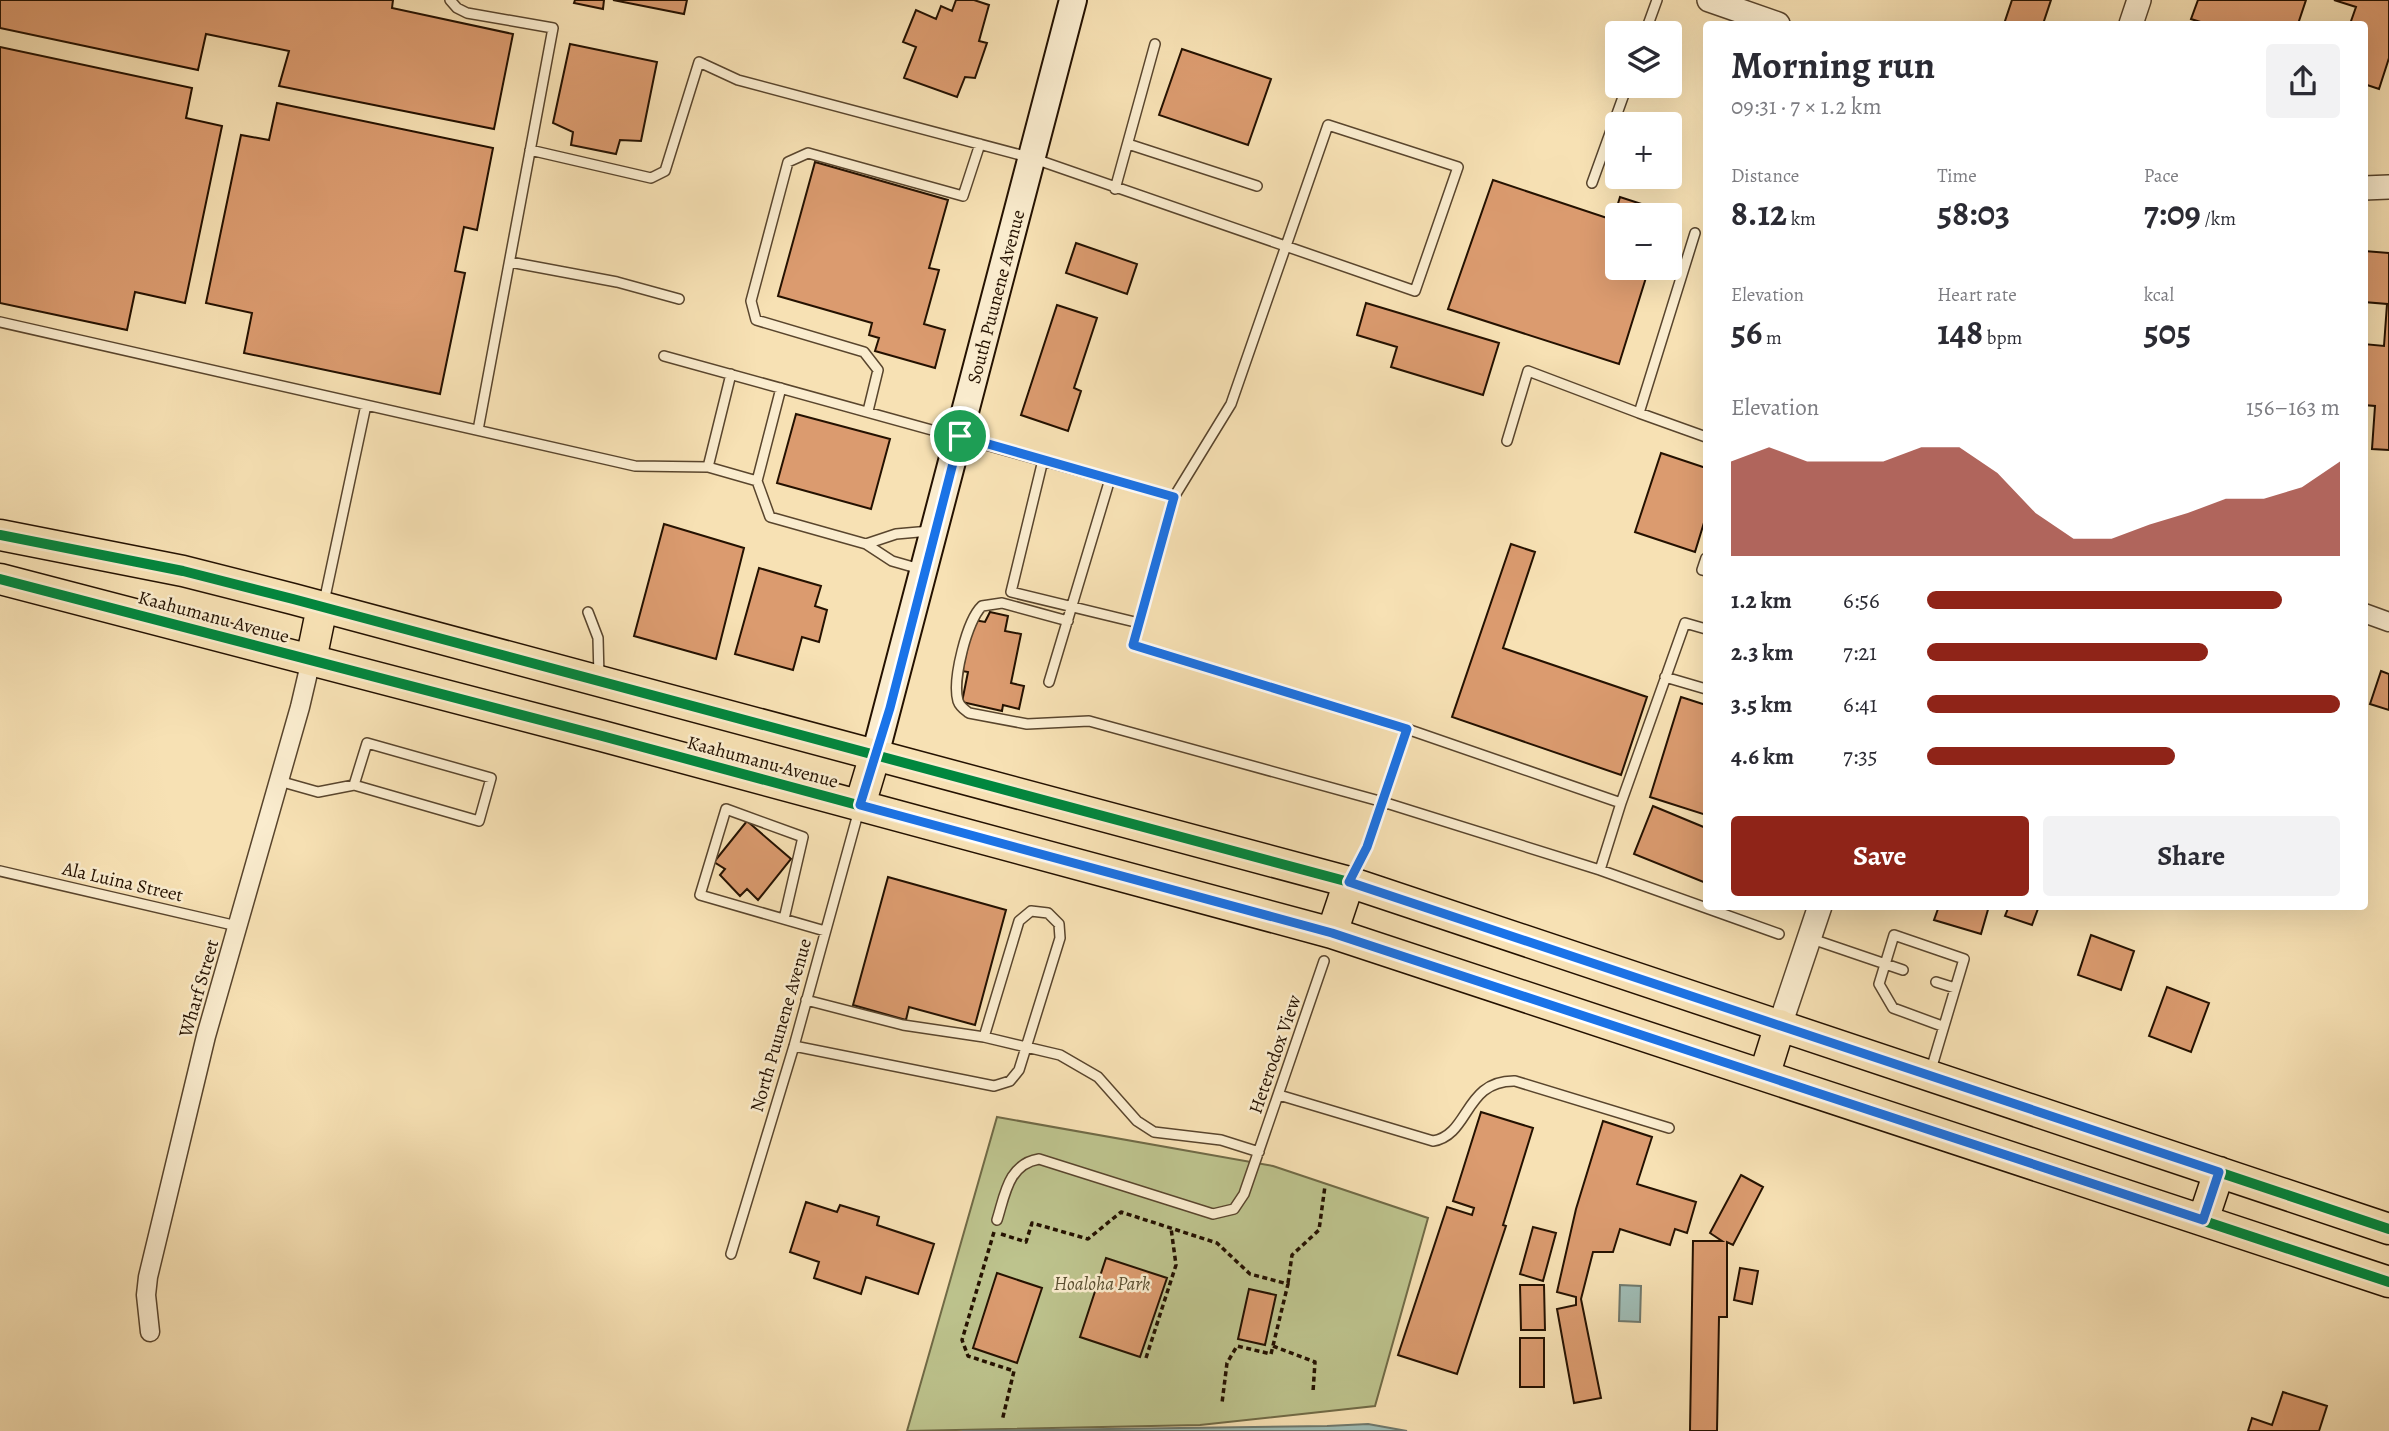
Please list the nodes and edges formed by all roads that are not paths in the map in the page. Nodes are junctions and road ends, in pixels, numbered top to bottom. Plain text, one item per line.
1 (450, 0) edge
2 (1657, 0) edge
3 (1709, 0) edge
4 (2138, 0) edge
5 (1071, 1) edge
6 (1649, 21) edge
7 (1769, 21) edge
8 (2132, 21) edge
9 (1155, 44) dead end
10 (1623, 98) edge
11 (980, 144) junction
12 (1128, 144) junction
13 (530, 150) junction
14 (1032, 158) junction
15 (1592, 183) dead end
16 (1257, 186) dead end
17 (2389, 187) edge
18 (2368, 188) edge
19 (1115, 189) junction
20 (1695, 233) dead end
21 (1286, 249) junction
22 (510, 262) junction
23 (679, 299) dead end
24 (0, 322) edge
25 (664, 356) dead end
26 (731, 374) junction
27 (781, 388) junction
28 (366, 405) junction
29 (868, 411) junction
30 (1639, 412) junction
31 (478, 430) junction
32 (960, 436) junction
33 (1703, 437) edge
34 (1507, 441) dead end
35 (1043, 460) junction
36 (708, 467) junction
37 (1110, 479) junction
38 (757, 481) junction
39 (1174, 497) junction
40 (935, 530) junction
41 (0, 536) edge
42 (866, 544) junction
43 (925, 570) junction
44 (0, 579) edge
45 (322, 607) junction
46 (1072, 607) junction
47 (588, 612) dead end
48 (2368, 614) edge
49 (1068, 621) junction
50 (1139, 622) junction
51 (2389, 622) edge
52 (1703, 628) edge
53 (311, 660) junction
54 (1665, 677) junction
55 (599, 682) junction
56 (1049, 682) dead end
57 (1703, 688) edge
58 (1407, 729) junction
59 (875, 755) junction
60 (279, 780) junction
61 (354, 785) junction
62 (1383, 802) junction
63 (1621, 803) junction
64 (860, 805) junction
65 (1600, 870) junction
66 (0, 871) edge
67 (1349, 882) junction
68 (1703, 907) edge
69 (1712, 910) edge
70 (1818, 910) edge
71 (784, 919) junction
72 (237, 926) junction
73 (825, 931) junction
74 (1779, 934) dead end
75 (1808, 937) junction
76 (1328, 947) junction
77 (1884, 964) junction
78 (1903, 971) dead end
79 (1936, 982) dead end
80 (1955, 988) junction
81 (806, 1000) junction
82 (1780, 1025) junction
83 (1942, 1026) junction
84 (984, 1037) junction
85 (794, 1046) junction
86 (1026, 1048) junction
87 (1765, 1073) junction
88 (1930, 1075) junction
89 (1279, 1095) junction
90 (1669, 1128) dead end
91 (1258, 1155) junction
92 (2219, 1172) junction
93 (997, 1220) dead end
94 (2203, 1220) junction
95 (2389, 1229) edge
96 (731, 1254) dead end
97 (2389, 1282) edge
98 (150, 1332) dead end

1 - 13 lane
2 - 6 lane
3 - 7 street
4 - 8 street
5 - 14 main road, South Puunene Avenue
9 - 12 lane
10 - 15 lane
11 - 13 lane
11 - 14 lane
11 - 29 lane
12 - 16 lane
12 - 19 lane
13 - 22 lane
14 - 19 lane
14 - 32 main road, South Puunene Avenue
17 - 18 street
19 - 21 lane
20 - 30 lane
21 - 21 lane
21 - 39 lane
22 - 23 lane
22 - 31 lane
24 - 28 lane
25 - 26 lane
26 - 27 lane
26 - 36 lane
27 - 29 lane
27 - 38 lane
28 - 31 lane
28 - 45 lane
29 - 32 lane
30 - 33 lane
30 - 34 lane
31 - 36 lane
32 - 35 lane
32 - 40 main road, South Puunene Avenue
35 - 37 lane
35 - 46 lane
36 - 38 lane
37 - 39 lane
37 - 46 lane
38 - 42 lane
39 - 50 lane
40 - 42 lane
40 - 43 main road, South Puunene Avenue
41 - 45 main road, Kaahumanu Avenue
42 - 43 lane
43 - 59 main road, South Puunene Avenue
44 - 53 main road, Kaahumanu Avenue
45 - 53 main road
45 - 55 main road, Kaahumanu Avenue
46 - 49 lane
46 - 50 lane
47 - 55 lane
48 - 51 street
49 - 56 lane
49 - 62 lane
50 - 58 lane
52 - 54 lane
53 - 60 street, Wharf Street
53 - 64 main road, Kaahumanu Avenue
54 - 57 lane
54 - 63 lane
55 - 59 main road, Kaahumanu Avenue
58 - 62 lane
58 - 63 lane
59 - 64 main road
59 - 67 main road, Kaahumanu Avenue
60 - 61 lane
60 - 72 street, Wharf Street
61 - 61 lane
62 - 65 lane
62 - 67 lane
63 - 65 lane
64 - 73 lane, North Puunene Avenue
64 - 76 main road, Kaahumanu Avenue
65 - 68 lane
66 - 72 lane, Ala Luina Street
67 - 76 main road
67 - 82 main road, Kaahumanu Avenue
69 - 74 lane
70 - 75 street
71 - 71 lane
71 - 73 lane
72 - 98 street, Wharf Street
73 - 81 lane, North Puunene Avenue
75 - 77 lane
75 - 82 street
76 - 87 main road, Kaahumanu Avenue
76 - 89 lane, Heterodox View
77 - 78 lane
77 - 80 lane
77 - 83 lane
79 - 80 lane
80 - 83 lane
81 - 84 lane
81 - 85 lane, North Puunene Avenue
82 - 87 main road
82 - 88 main road, Kaahumanu Avenue
83 - 88 lane
84 - 86 lane
84 - 86 lane
85 - 86 lane
85 - 96 lane, North Puunene Avenue
86 - 91 lane
87 - 94 main road, Kaahumanu Avenue
88 - 92 main road, Kaahumanu Avenue
89 - 90 lane
89 - 91 lane, Heterodox View
91 - 93 lane, Heterodox View
92 - 94 main road
92 - 95 main road, Kaahumanu Avenue
94 - 97 main road, Kaahumanu Avenue

